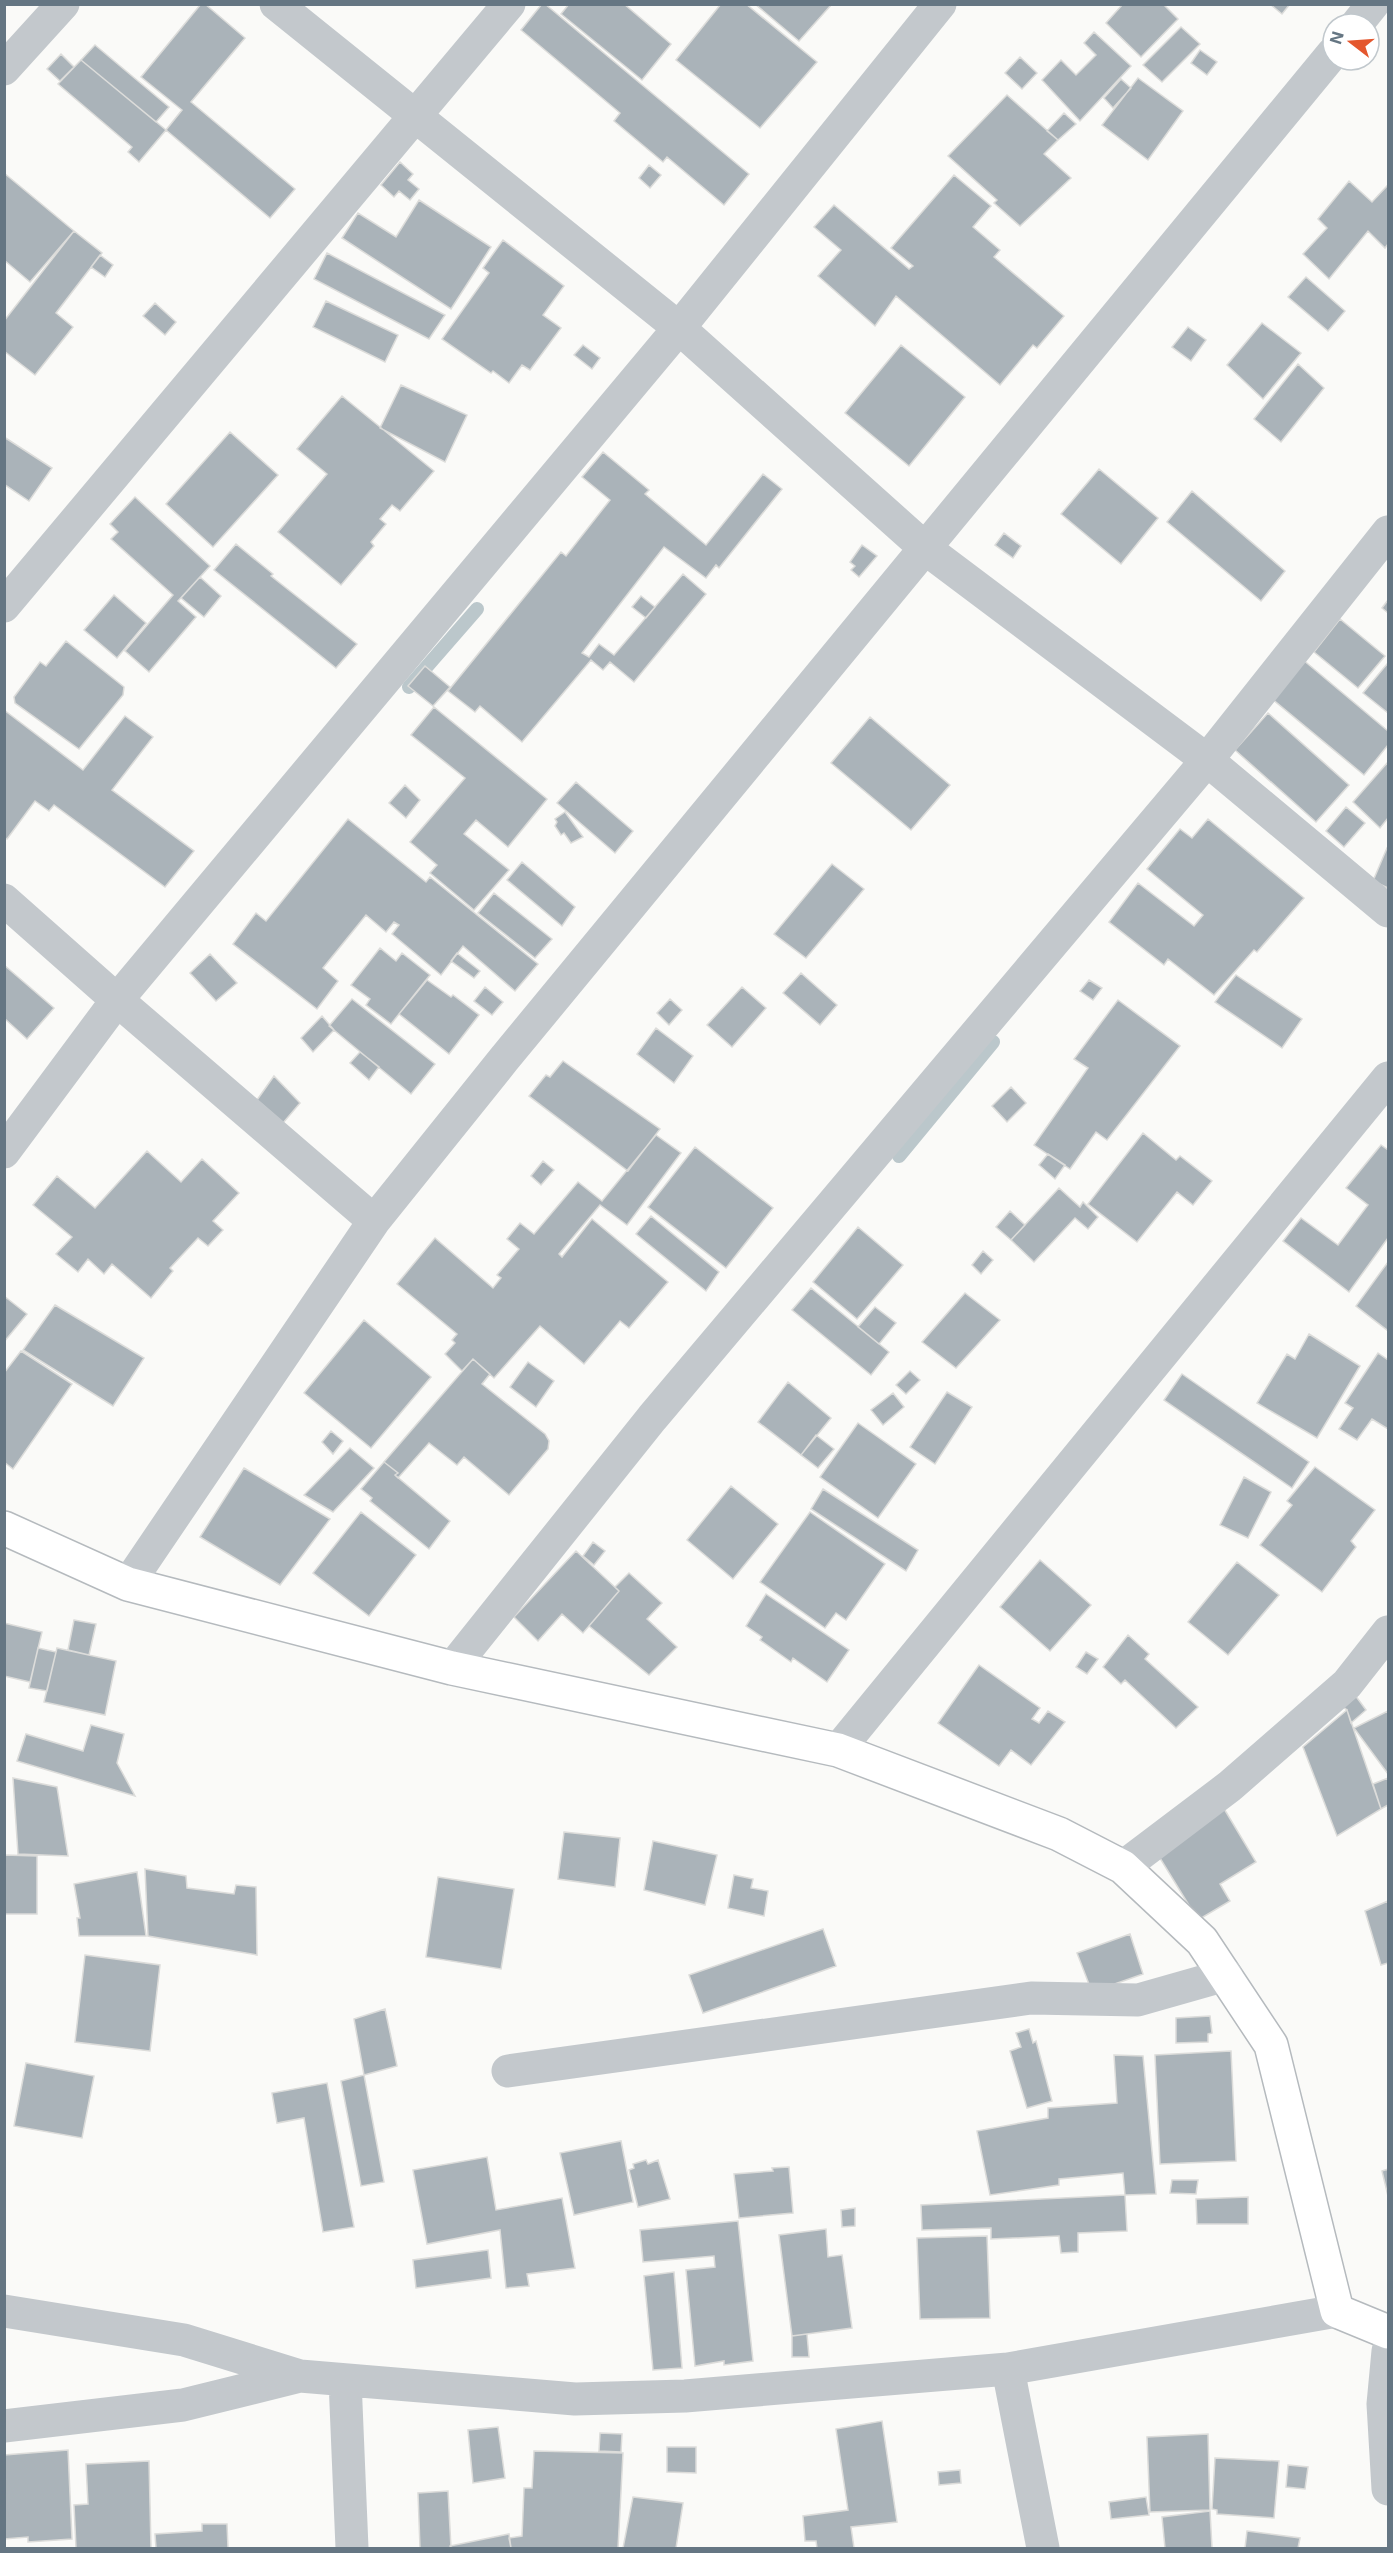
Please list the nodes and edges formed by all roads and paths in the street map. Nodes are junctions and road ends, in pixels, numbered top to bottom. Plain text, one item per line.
1 (63, 4) edge
2 (276, 4) edge
3 (509, 4) edge
4 (940, 4) edge
5 (1321, 68) edge
6 (4, 69) edge
7 (417, 117) junction
8 (679, 328) junction
9 (1389, 532) edge
10 (926, 549) junction
11 (4, 606) edge
12 (1207, 760) junction
13 (4, 900) edge
14 (1389, 912) edge
15 (117, 1000) junction
16 (1389, 1078) edge
17 (4, 1152) edge
18 (374, 1221) junction
19 (4, 1528) edge
20 (128, 1584) junction
21 (1389, 1632) edge
22 (452, 1668) junction
23 (838, 1750) junction
24 (1123, 1867) junction
25 (1226, 1975) junction
26 (508, 2071) dead end
27 (4, 2311) edge
28 (1337, 2311) junction
29 (1389, 2332) edge
30 (1389, 2351) edge
31 (1008, 2369) junction
32 (300, 2376) junction
33 (345, 2380) junction
34 (4, 2426) edge
35 (1389, 2489) edge
36 (352, 2548) edge
37 (1043, 2548) edge

1 - 6 street
2 - 7 street
3 - 7 street
4 - 8 street
5 - 10 street
7 - 8 street
7 - 11 street
8 - 10 street
8 - 15 street
9 - 12 street
10 - 12 street
10 - 18 street
12 - 14 street
12 - 22 street
13 - 15 street
15 - 17 street
15 - 18 street
16 - 23 street
18 - 20 street
19 - 20 main road
20 - 22 main road
21 - 24 street
22 - 23 main road
23 - 24 main road
24 - 25 main road
25 - 26 street
25 - 28 main road
27 - 32 street
28 - 29 main road
28 - 31 street
30 - 35 street
31 - 33 street
31 - 37 street
32 - 33 street
32 - 34 street
33 - 36 street

